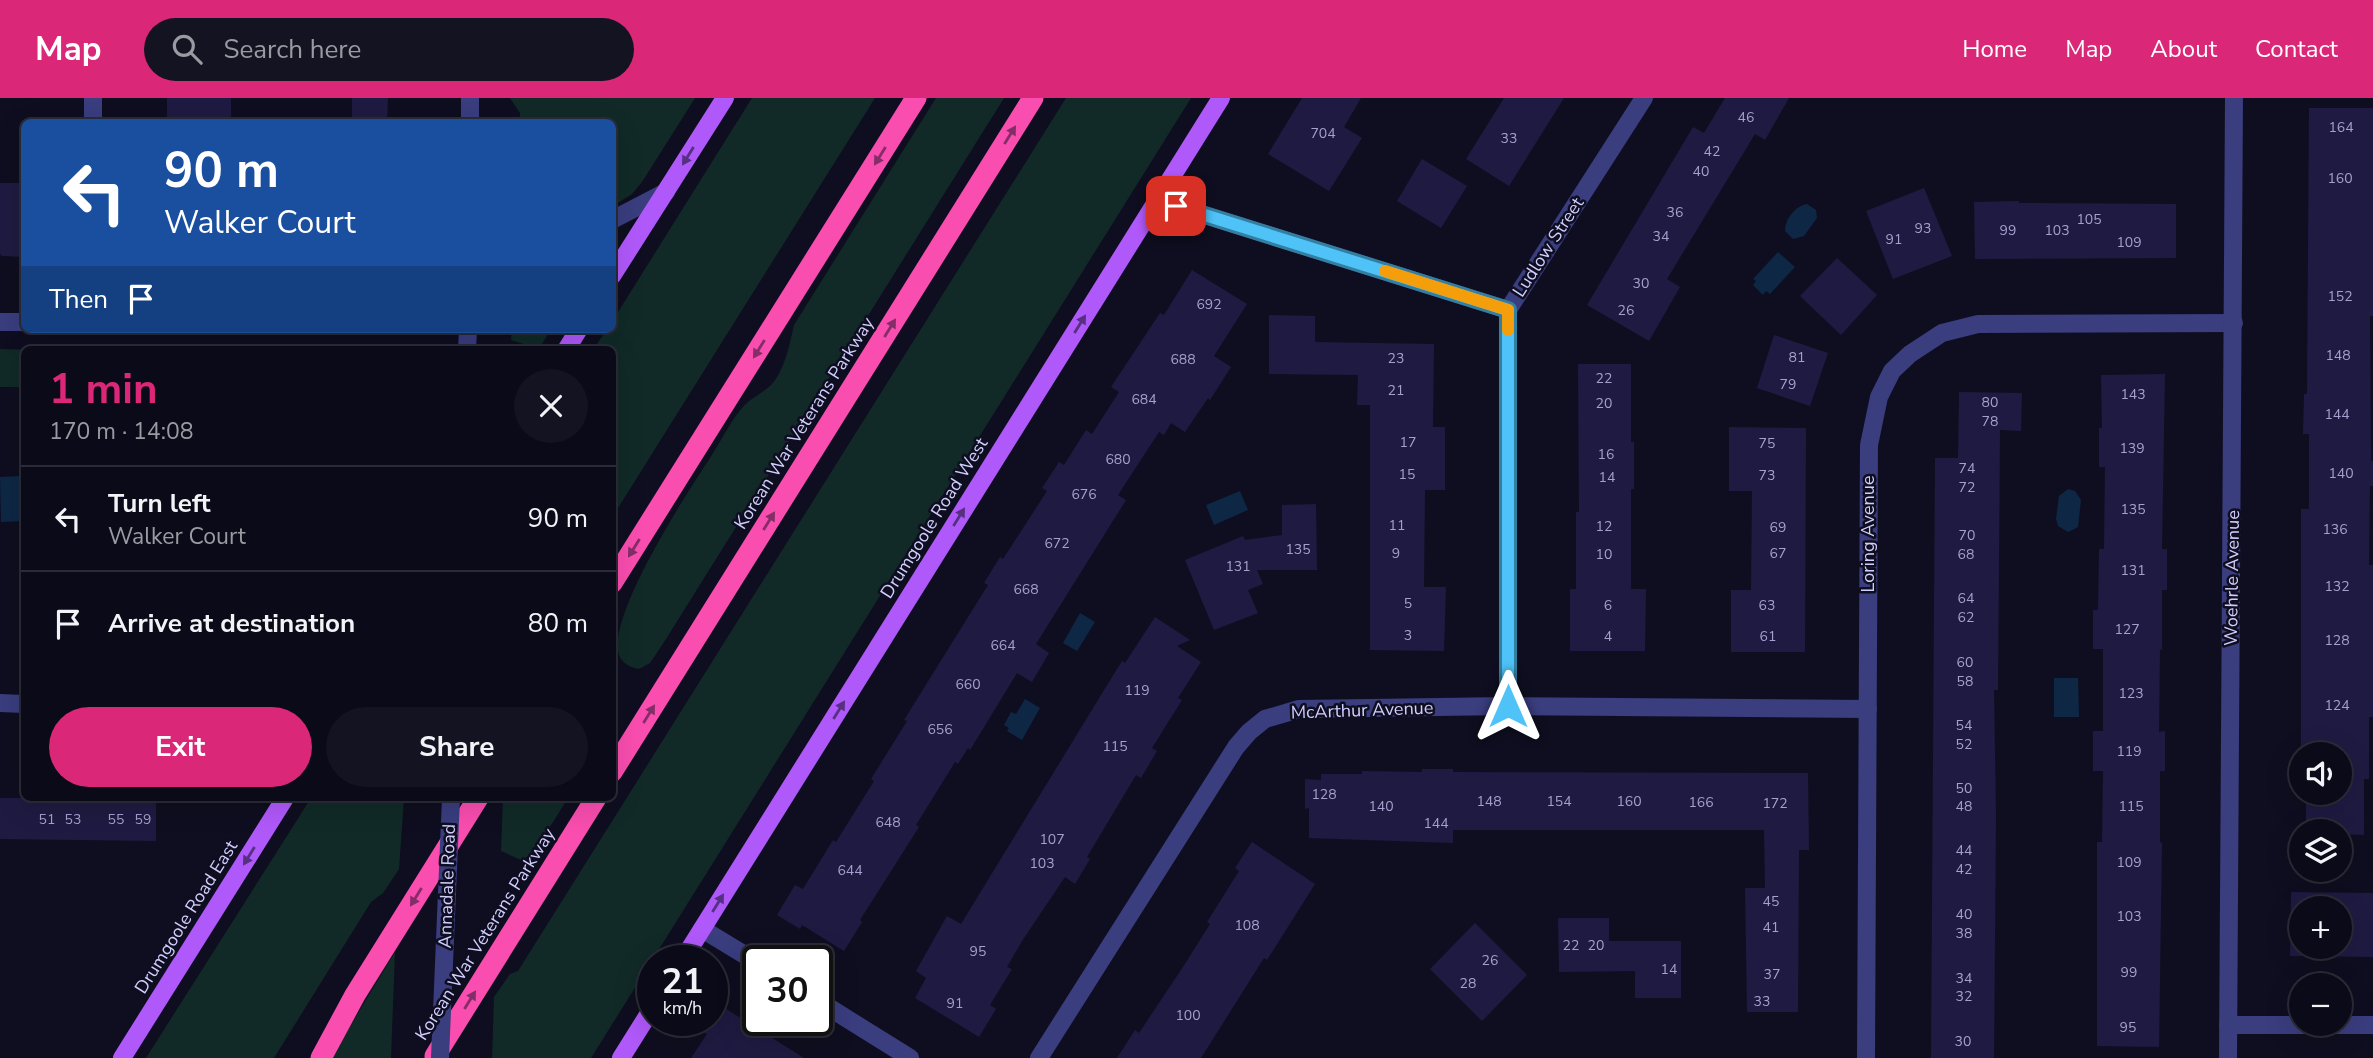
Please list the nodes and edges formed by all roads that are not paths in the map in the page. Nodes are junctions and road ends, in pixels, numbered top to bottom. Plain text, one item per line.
1 (93, 98) edge
2 (725, 98) edge
3 (916, 98) edge
4 (1033, 98) edge
5 (1222, 98) edge
6 (1644, 98) edge
7 (2234, 98) edge
8 (93, 119) edge
9 (666, 192) junction
10 (1157, 200) junction
11 (616, 218) edge
12 (616, 270) edge
13 (1508, 310) junction
14 (0, 322) edge
15 (21, 322) edge
16 (2234, 323) junction
17 (616, 577) edge
18 (0, 704) edge
19 (21, 704) edge
20 (1508, 706) junction
21 (1868, 709) junction
22 (616, 766) edge
23 (283, 801) edge
24 (451, 801) edge
25 (476, 801) edge
26 (594, 801) edge
27 (702, 929) junction
28 (692, 945) edge
29 (742, 953) edge
30 (355, 995) junction
31 (833, 1010) edge
32 (2228, 1025) junction
33 (2373, 1025) edge
34 (637, 1032) edge
35 (122, 1058) edge
36 (309, 1058) edge
37 (321, 1058) edge
38 (434, 1058) edge
39 (440, 1058) edge
40 (621, 1058) edge
41 (910, 1058) edge
42 (1039, 1058) edge
43 (1866, 1058) edge
44 (2228, 1058) edge

1 - 8 street
2 -> 9 main road
3 -> 17 highway
22 -> 4 highway, Korean War Veterans Parkway
5 - 10 main road, Drumgoole Road West
6 - 13 street, Ludlow Street
7 - 16 street, Woehrle Avenue
9 - 11 street
9 - 12 main road
10 - 13 street
27 -> 10 main road, Drumgoole Road West
13 - 20 street, Ludlow Street
14 - 15 street
16 - 21 street, Loring Avenue
16 - 32 street, Woehrle Avenue
18 - 19 street
20 - 21 street, McArthur Avenue
20 - 42 street, McArthur Avenue
21 - 43 street, Loring Avenue
23 -> 35 main road, Drumgoole Road East
24 - 39 street, Annadale Road, bridge
25 -> 30 highway
38 -> 26 highway, Korean War Veterans Parkway
27 - 28 main road, Drumgoole Road West
27 - 29 street
30 - 36 highway
30 - 37 highway
31 - 41 street
32 - 33 street
32 - 44 street, Woehrle Avenue
34 - 40 main road

